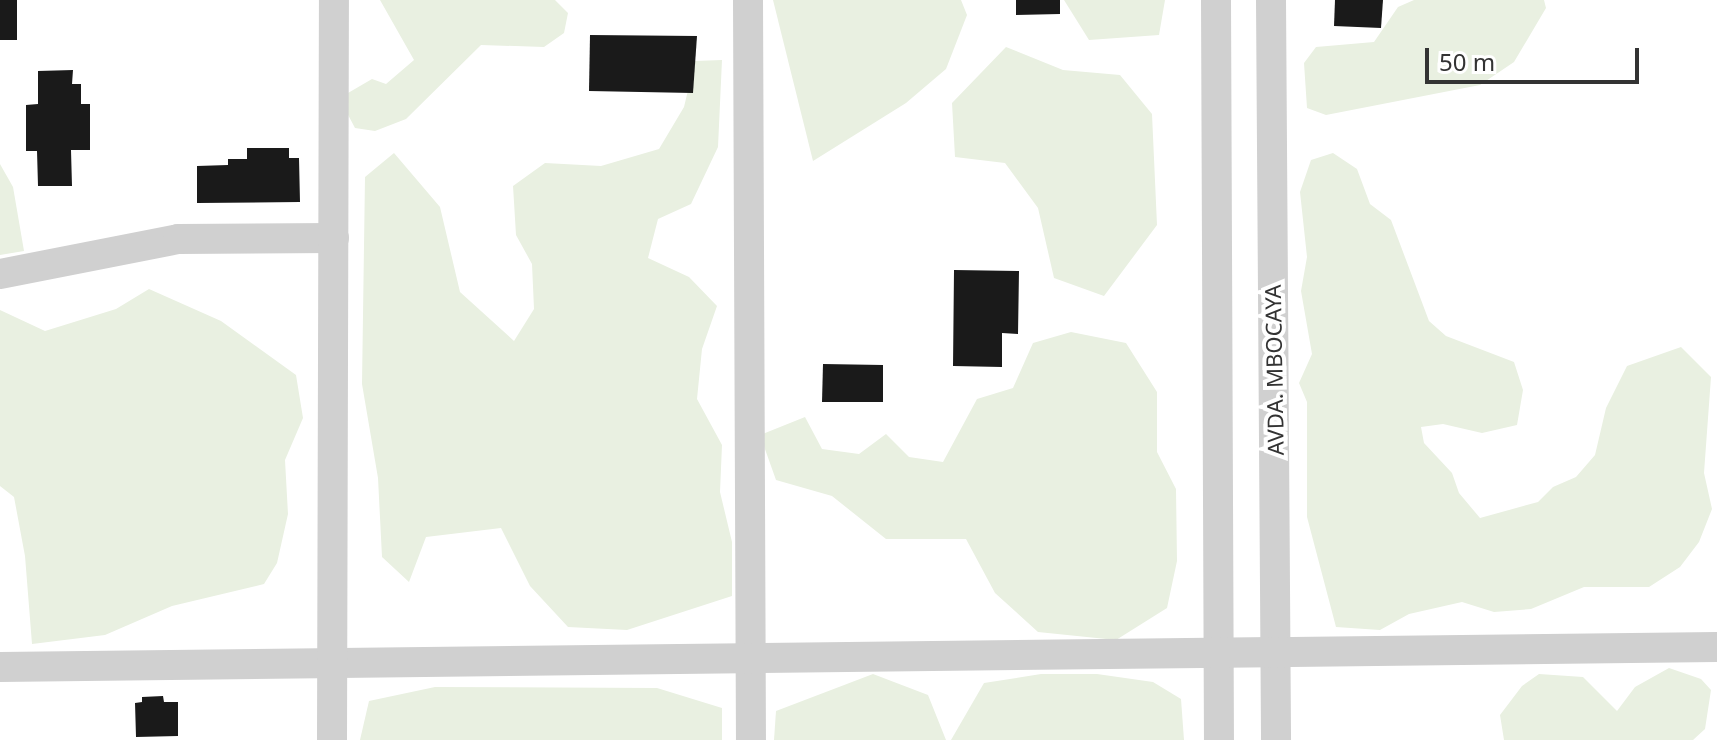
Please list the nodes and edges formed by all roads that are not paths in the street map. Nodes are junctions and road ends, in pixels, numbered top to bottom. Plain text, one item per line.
1 (334, 0) edge
2 (748, 0) edge
3 (1216, 0) edge
4 (1271, 0) edge
5 (334, 238) junction
6 (0, 274) edge
7 (1717, 647) edge
8 (1219, 653) junction
9 (1277, 653) junction
10 (751, 658) junction
11 (333, 662) junction
12 (0, 667) edge
13 (332, 740) edge
14 (751, 740) edge
15 (1219, 740) edge
16 (1276, 740) edge

1 - 5 street
2 - 10 street
3 - 8 street
4 - 9 street, AVDA. MBOCAYA
5 - 6 street
5 - 11 street
7 - 9 street
8 - 9 street
8 - 10 street
8 - 15 street
9 - 16 street, AVDA. MBOCAYA
10 - 11 street
10 - 14 street
11 - 12 street
11 - 13 street

